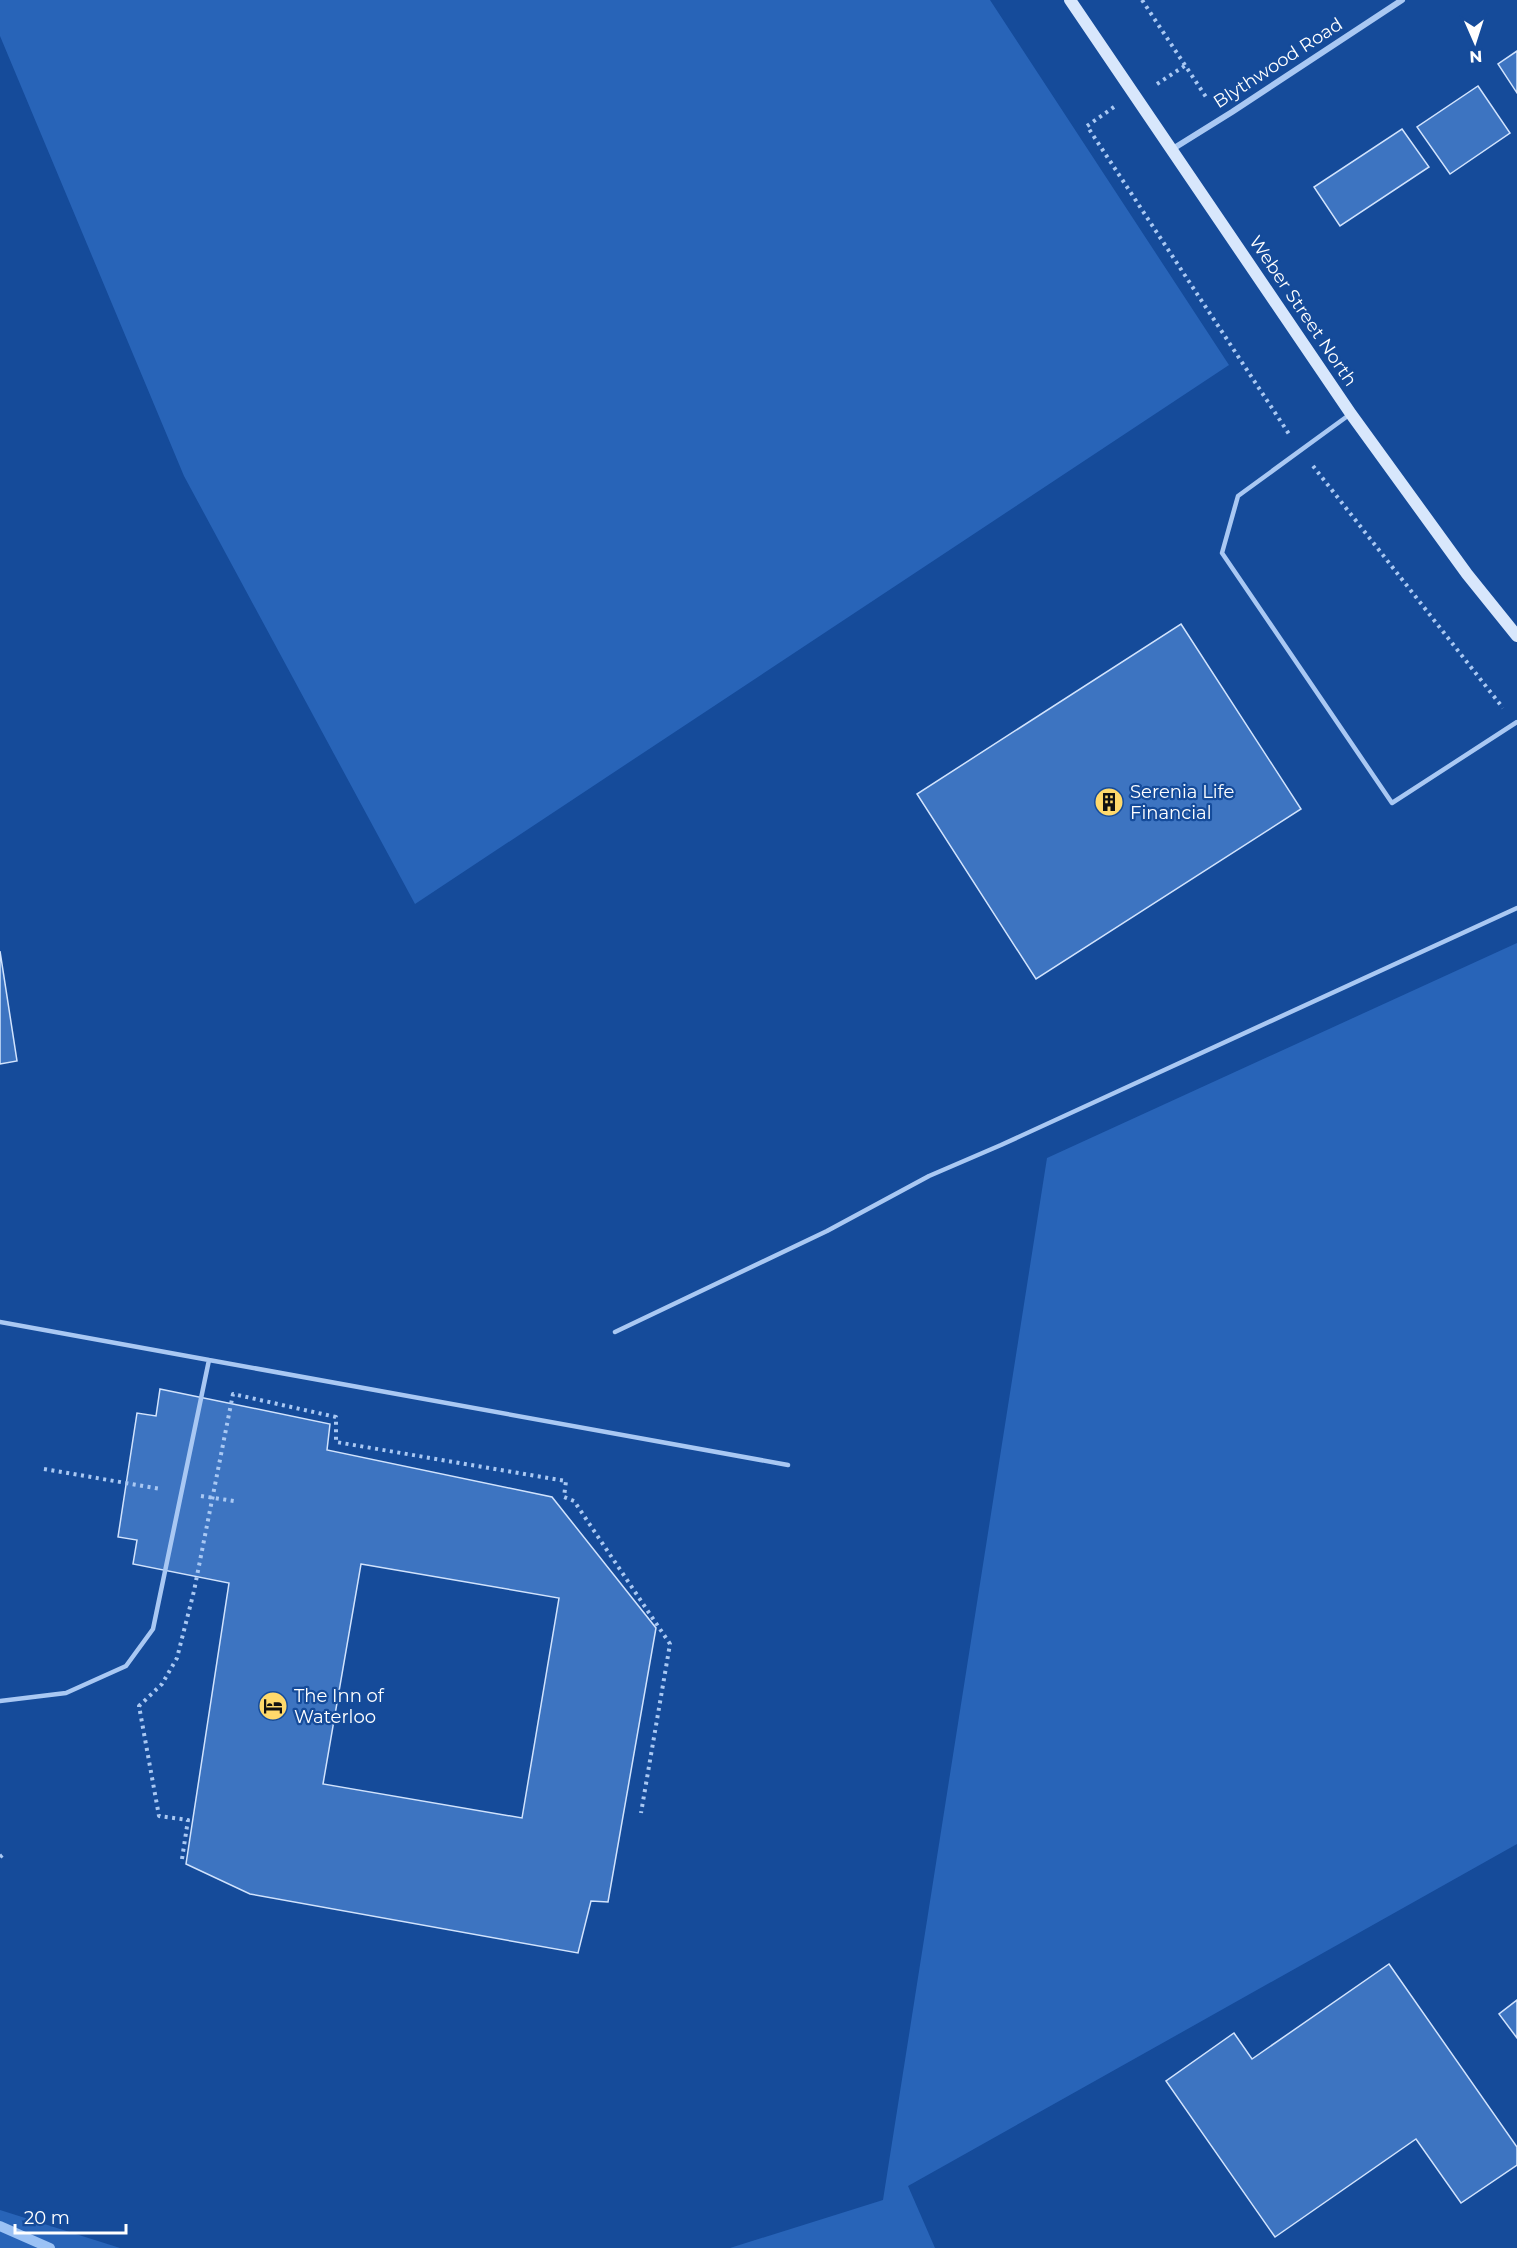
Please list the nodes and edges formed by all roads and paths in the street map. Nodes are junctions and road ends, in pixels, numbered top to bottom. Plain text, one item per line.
1 (1070, 0) edge
2 (1142, 0) edge
3 (1402, 0) edge
4 (1186, 65) junction
5 (1151, 88) dead end
6 (1206, 97) dead end
7 (1099, 119) dead end
8 (1088, 126) dead end
9 (1170, 150) junction
10 (1351, 414) junction
11 (1517, 636) edge
12 (1517, 722) edge
13 (1517, 908) edge
14 (0, 1322) edge
15 (615, 1332) dead end
16 (209, 1360) junction
17 (788, 1465) dead end
18 (44, 1469) dead end
19 (182, 1492) junction
20 (213, 1498) junction
21 (234, 1501) dead end
22 (0, 1701) edge
23 (641, 1813) dead end
24 (5, 1853) dead end
25 (0, 1857) edge
26 (182, 1859) dead end

1 - 9 main road, Weber Street North
2 - 4 path
3 - 9 street, Blythwood Road
4 - 5 path
4 - 6 path
7 - 8 path
9 - 10 main road, Weber Street North
10 - 11 main road, Weber Street North
10 - 12 lane
13 - 15 lane
14 - 16 lane
16 - 17 lane
16 - 19 lane
18 - 19 path
19 - 20 path
19 - 22 lane
20 - 21 path
20 - 23 path
20 - 26 path
24 - 25 path

